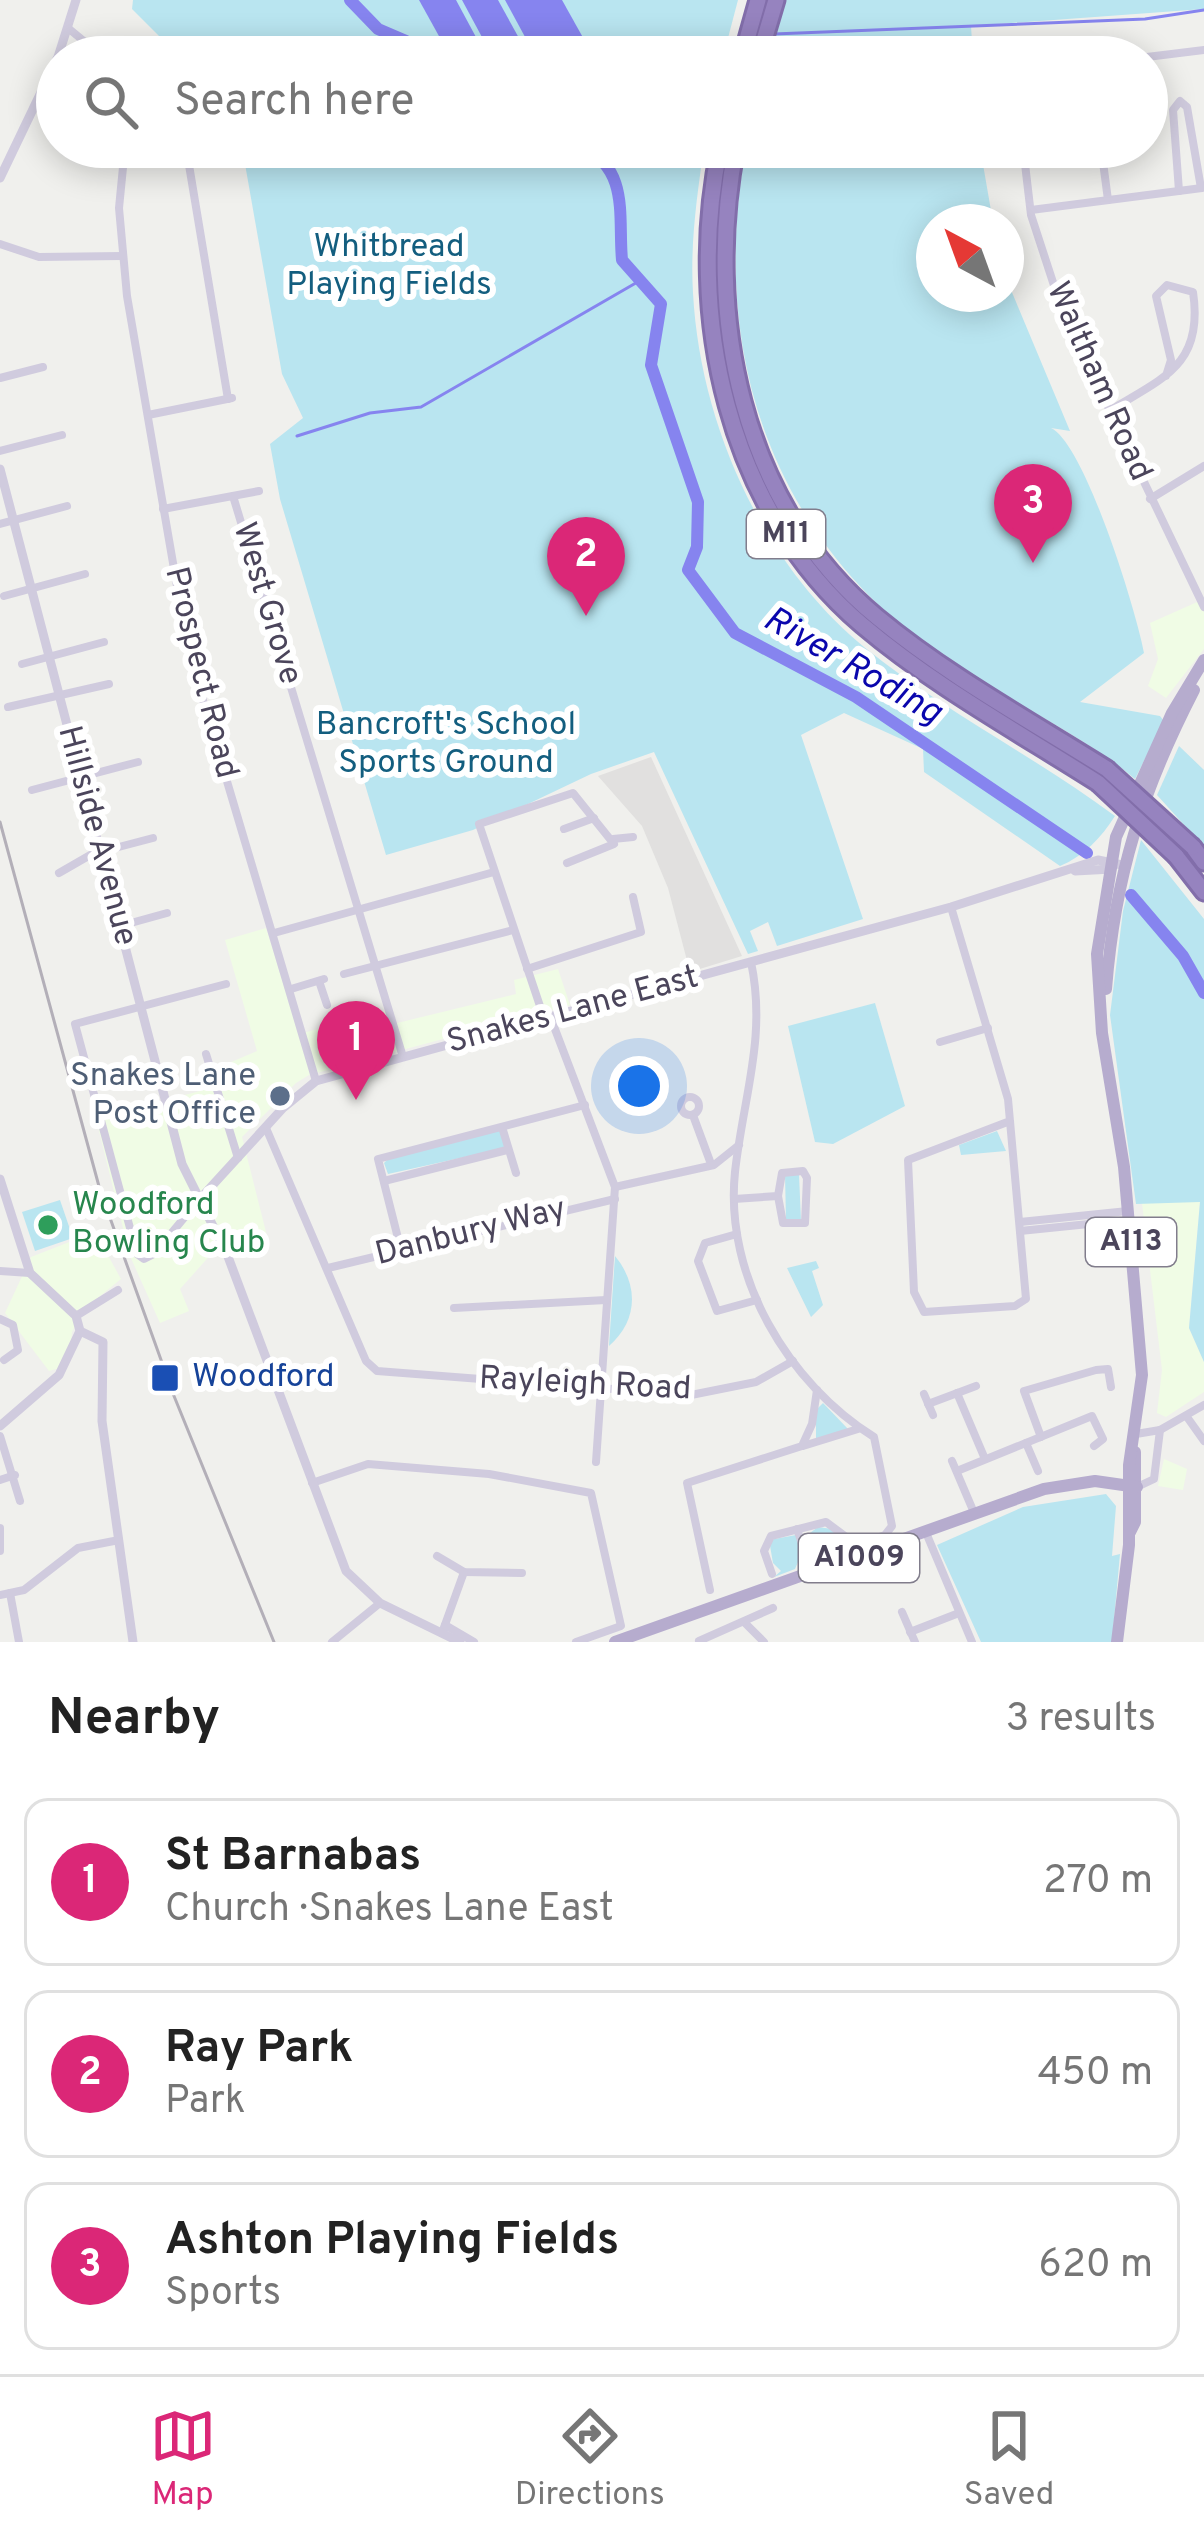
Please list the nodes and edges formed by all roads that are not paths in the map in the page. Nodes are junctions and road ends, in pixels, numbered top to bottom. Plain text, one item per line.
1 (76, 0) edge
2 (758, 0) edge
3 (776, 0) edge
4 (68, 28) junction
5 (65, 36) edge
6 (78, 36) edge
7 (748, 36) edge
8 (765, 36) edge
9 (1204, 50) edge
10 (1168, 54) edge
11 (36, 102) edge
12 (121, 168) edge
13 (189, 168) edge
14 (717, 168) edge
15 (733, 168) edge
16 (1026, 168) edge
17 (1104, 168) edge
18 (0, 178) edge
19 (1202, 188) edge
20 (1179, 191) junction
21 (1108, 200) junction
22 (1031, 211) junction
23 (0, 244) edge
24 (122, 256) junction
25 (43, 367) dead end
26 (1166, 376) junction
27 (0, 378) edge
28 (1109, 411) junction
29 (148, 415) junction
30 (62, 435) dead end
31 (0, 452) edge
32 (1204, 466) edge
33 (0, 469) edge
34 (259, 491) dead end
35 (232, 496) junction
36 (1150, 499) junction
37 (67, 506) dead end
38 (163, 509) junction
39 (14, 520) junction
40 (0, 524) edge
41 (85, 574) dead end
42 (32, 589) junction
43 (4, 596) dead end
44 (1204, 607) edge
45 (104, 642) dead end
46 (49, 657) junction
47 (22, 664) dead end
48 (1203, 665) edge
49 (109, 684) dead end
50 (59, 694) junction
51 (8, 707) dead end
52 (138, 762) dead end
53 (1102, 776) junction
54 (81, 778) junction
55 (32, 790) dead end
56 (594, 818) junction
57 (564, 829) dead end
58 (633, 837) dead end
59 (153, 838) dead end
60 (612, 839) junction
61 (100, 852) junction
62 (567, 862) dead end
63 (1204, 862) edge
64 (1113, 864) junction
65 (494, 872) junction
66 (59, 873) dead end
67 (1204, 892) edge
68 (633, 897) dead end
69 (951, 907) junction
70 (360, 908) junction
71 (166, 913) dead end
72 (119, 926) junction
73 (513, 930) junction
74 (274, 933) junction
75 (751, 962) junction
76 (377, 967) junction
77 (527, 969) junction
78 (344, 974) dead end
79 (226, 984) dead end
80 (291, 989) junction
81 (327, 1005) dead end
82 (141, 1006) junction
83 (547, 1017) junction
84 (988, 1028) junction
85 (940, 1042) dead end
86 (206, 1054) dead end
87 (403, 1057) junction
88 (316, 1081) junction
89 (585, 1105) junction
90 (694, 1118) dead end
91 (1010, 1121) junction
92 (502, 1126) junction
93 (266, 1128) junction
94 (739, 1145) junction
95 (508, 1150) junction
96 (238, 1158) junction
97 (712, 1165) junction
98 (516, 1173) dead end
99 (734, 1177) junction
100 (0, 1179) edge
101 (384, 1181) junction
102 (615, 1187) junction
103 (778, 1196) junction
104 (615, 1199) junction
105 (734, 1199) junction
106 (199, 1200) junction
107 (1128, 1216) junction
108 (1020, 1227) junction
109 (737, 1234) junction
110 (401, 1250) junction
111 (328, 1268) junction
112 (0, 1271) edge
113 (30, 1273) junction
114 (118, 1290) dead end
115 (606, 1300) junction
116 (757, 1300) junction
117 (454, 1308) dead end
118 (76, 1316) junction
119 (0, 1319) edge
120 (80, 1331) junction
121 (4, 1360) dead end
122 (794, 1361) junction
123 (976, 1386) dead end
124 (1111, 1387) dead end
125 (602, 1388) junction
126 (817, 1390) junction
127 (957, 1393) junction
128 (1204, 1406) edge
129 (932, 1415) dead end
130 (1187, 1417) junction
131 (0, 1426) edge
132 (858, 1430) junction
133 (1160, 1430) junction
134 (1136, 1434) junction
135 (0, 1436) edge
136 (1041, 1437) junction
137 (1204, 1442) edge
138 (1026, 1443) junction
139 (802, 1446) junction
140 (1094, 1446) dead end
141 (985, 1459) junction
142 (596, 1462) dead end
143 (1038, 1471) dead end
144 (15, 1475) junction
145 (0, 1480) edge
146 (311, 1483) junction
147 (1135, 1483) junction
148 (20, 1501) dead end
149 (976, 1516) junction
150 (0, 1528) edge
151 (796, 1529) junction
152 (927, 1535) junction
153 (119, 1540) junction
154 (0, 1551) edge
155 (437, 1556) dead end
156 (464, 1572) junction
157 (522, 1573) dead end
158 (772, 1574) dead end
159 (813, 1574) junction
160 (710, 1590) dead end
161 (5, 1594) edge
162 (380, 1603) junction
163 (773, 1608) dead end
164 (902, 1612) dead end
165 (960, 1613) junction
166 (688, 1616) junction
167 (745, 1623) junction
168 (444, 1629) junction
169 (912, 1637) edge
170 (621, 1638) edge
171 (19, 1642) edge
172 (134, 1642) edge
173 (332, 1642) edge
174 (458, 1642) edge
175 (474, 1642) edge
176 (576, 1642) edge
177 (699, 1642) edge
178 (764, 1642) edge
179 (972, 1642) edge
180 (1117, 1642) edge

1 - 4 street
2 - 7 highway
3 - 8 highway
4 - 5 street
4 - 6 street
9 - 10 street
11 - 18 street
12 - 24 street, Prospect Road
13 - 29 street
14 - 53 highway, M11
15 - 53 highway, M11
16 - 22 street, Waltham Road
17 - 21 street
19 - 20 street
19 - 20 street
20 - 21 street
21 - 22 street
22 - 28 street, Waltham Road
23 - 24 street
24 - 29 street, Prospect Road
25 - 27 street
26 - 26 street
26 - 28 street
28 - 36 street, Waltham Road
29 - 38 street, Prospect Road
30 - 31 street
32 - 36 street
33 - 39 street, Hillside Avenue
34 - 35 street
35 - 38 street
35 - 70 street, West Grove
36 - 44 street, Waltham Road
37 - 39 street
38 - 74 street, Prospect Road
39 - 40 street
39 - 42 street, Hillside Avenue
41 - 42 street
42 - 43 street
42 - 46 street, Hillside Avenue
45 - 46 street
46 - 47 street
46 - 50 street, Hillside Avenue
48 - 64 main road, A113
49 - 50 street
50 - 51 street
50 - 54 street, Hillside Avenue
52 - 54 street
53 - 63 highway, M11, bridge
53 - 67 highway, M11, bridge
54 - 55 street
54 - 61 street, Hillside Avenue
56 - 57 street
56 - 60 street
56 - 65 street
58 - 60 street
59 - 61 street
60 - 62 street
61 - 66 street
61 - 72 street, Hillside Avenue
64 - 69 street, Snakes Lane East
64 - 107 main road, A113
65 - 70 street
65 - 73 street
68 - 77 street
69 - 75 street, Snakes Lane East
69 - 84 street
70 - 74 street
70 - 76 street, West Grove
71 - 72 street
72 - 82 street, Hillside Avenue
73 - 76 street
73 - 77 street
74 - 80 street, Prospect Road
75 - 83 street, Snakes Lane East
75 - 94 street
76 - 78 street
76 - 87 street, West Grove
77 - 83 street
79 - 82 street
80 - 81 street
80 - 88 street, Prospect Road
82 - 106 street, Hillside Avenue
82 - 106 street, Snakes Lane East
83 - 87 street, Snakes Lane East
83 - 89 street
84 - 85 street
84 - 91 street
86 - 96 street
87 - 88 street, Snakes Lane East
88 - 93 street, Snakes Lane East
89 - 92 street
89 - 102 street
90 - 97 street
91 - 108 street
91 - 108 street
92 - 95 street
92 - 101 street
93 - 96 street, Snakes Lane East
93 - 111 street
94 - 97 street
94 - 99 street
95 - 98 street
95 - 101 street
96 - 106 street, Snakes Lane East
97 - 99 street
97 - 102 street
99 - 105 street
100 - 113 street
101 - 110 street
102 - 104 street
103 - 103 street
103 - 105 street
104 - 110 street, Danbury Way
104 - 115 street
105 - 109 street
106 - 146 street, Hillside Avenue
107 - 108 street
107 - 134 main road, A113
109 - 116 street
109 - 116 street
110 - 111 street, Danbury Way
111 - 125 street, Rayleigh Road
112 - 113 street
113 - 118 street
114 - 118 street
115 - 117 street
115 - 125 street
116 - 122 street
118 - 120 street
119 - 121 street
120 - 131 street
120 - 153 street
122 - 125 street, Rayleigh Road
122 - 126 street
123 - 127 street
124 - 136 street
125 - 142 street
126 - 132 street
126 - 139 street
127 - 129 street
127 - 141 street
128 - 130 street
130 - 133 street
130 - 137 street
132 - 139 street
132 - 151 street
133 - 134 street
133 - 147 street
134 - 147 main road, A113
135 - 144 street
136 - 138 street
136 - 140 street
138 - 141 street
138 - 143 street
139 - 160 street
141 - 149 street
144 - 145 street
144 - 148 street
146 - 162 street, Hillside Avenue
146 - 170 street
147 - 149 main road, A1009
147 - 180 main road, A113
149 - 152 main road, A1009
150 - 154 street
151 - 158 street
151 - 159 street
152 - 159 main road, A1009
152 - 165 street
153 - 161 street
153 - 172 street
155 - 156 street
156 - 157 street
156 - 168 street
159 - 166 main road, A1009
161 - 171 street
162 - 168 street
162 - 173 street
163 - 167 street
164 - 169 street
165 - 169 street
165 - 179 street
166 - 170 main road, A1009
166 - 177 street
167 - 177 street
167 - 178 street
168 - 174 street
168 - 175 street
170 - 176 street

